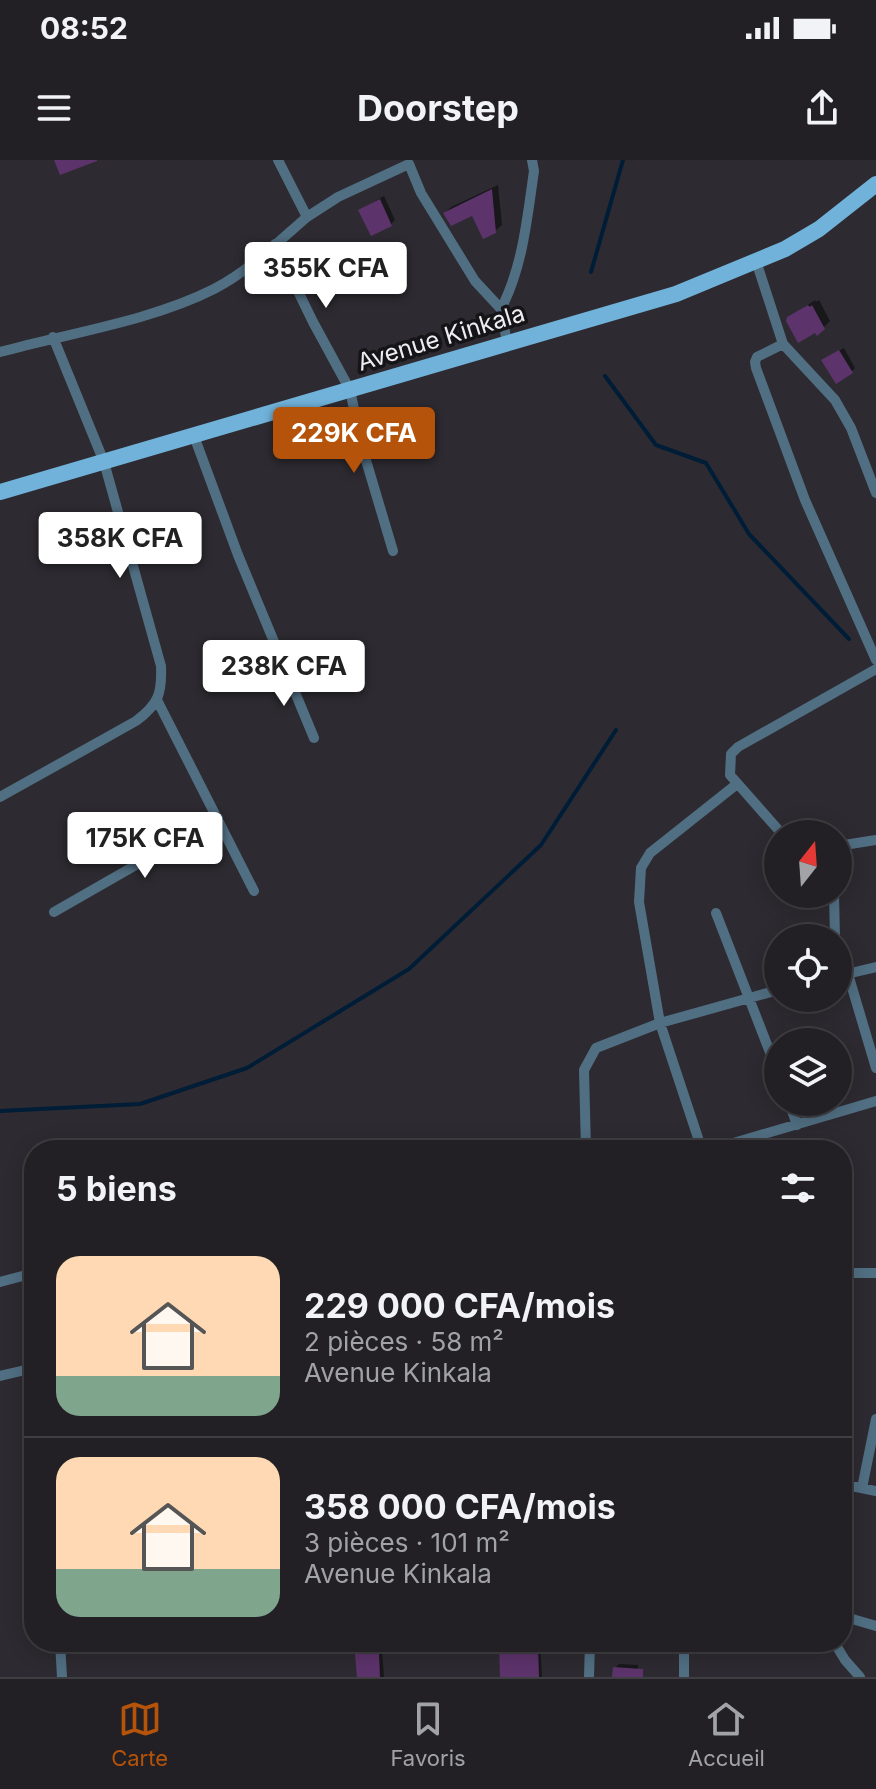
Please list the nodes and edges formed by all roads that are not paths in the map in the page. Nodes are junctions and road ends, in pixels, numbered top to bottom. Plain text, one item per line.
1 (278, 160) edge
2 (532, 160) edge
3 (408, 162) edge
4 (876, 184) edge
5 (307, 217) junction
6 (275, 244) junction
7 (756, 261) junction
8 (501, 309) junction
9 (53, 337) junction
10 (507, 343) junction
11 (783, 344) junction
12 (0, 352) edge
13 (350, 390) junction
14 (194, 436) junction
15 (104, 462) junction
16 (0, 492) edge
17 (876, 493) edge
18 (393, 551) dead end
19 (876, 660) edge
20 (876, 669) edge
21 (157, 700) junction
22 (314, 738) dead end
23 (737, 784) junction
24 (0, 797) edge
25 (218, 818) junction
26 (769, 820) edge
27 (876, 840) edge
28 (852, 844) edge
29 (254, 891) dead end
30 (54, 912) dead end
31 (716, 913) dead end
32 (876, 967) edge
33 (852, 973) edge
34 (764, 993) edge
35 (749, 996) junction
36 (852, 1000) edge
37 (660, 1023) junction
38 (764, 1036) edge
39 (876, 1068) edge
40 (876, 1101) edge
41 (794, 1116) edge
42 (797, 1125) junction
43 (586, 1140) edge
44 (699, 1140) edge
45 (745, 1140) edge
46 (852, 1273) edge
47 (876, 1273) edge
48 (24, 1276) edge
49 (0, 1282) edge
50 (24, 1370) edge
51 (0, 1376) edge
52 (876, 1419) edge
53 (852, 1486) edge
54 (862, 1488) junction
55 (876, 1491) edge
56 (852, 1619) edge
57 (876, 1626) edge
58 (61, 1652) edge
59 (590, 1652) edge
60 (684, 1652) edge
61 (840, 1652) edge
62 (62, 1677) edge
63 (589, 1677) edge
64 (684, 1677) edge
65 (860, 1677) edge

1 - 5 street
2 - 8 street
3 - 5 street
3 - 8 street
4 - 7 main road, Avenue Kinkala
5 - 6 street
6 - 9 street
6 - 13 street
7 - 10 main road, Avenue Kinkala
7 - 11 street
8 - 10 street
9 - 12 street
9 - 15 street
10 - 13 main road, Avenue Kinkala
11 - 17 street
11 - 19 street
13 - 14 main road, Avenue Kinkala
13 - 18 street
14 - 15 main road, Avenue Kinkala
14 - 22 street
15 - 16 main road, Avenue Kinkala
15 - 21 street
20 - 23 street
21 - 24 street
21 - 25 street
23 - 26 street
23 - 37 street
25 - 29 street
25 - 30 street
27 - 28 street
31 - 35 street
32 - 33 street
34 - 35 street
35 - 37 street
35 - 38 street
36 - 39 street
37 - 43 street
37 - 44 street
40 - 42 street
41 - 42 street
42 - 45 street
46 - 47 street
48 - 49 street
50 - 51 street
52 - 54 street
53 - 54 street
54 - 55 street
56 - 57 street
58 - 62 street
59 - 63 street
60 - 64 street
61 - 65 street

